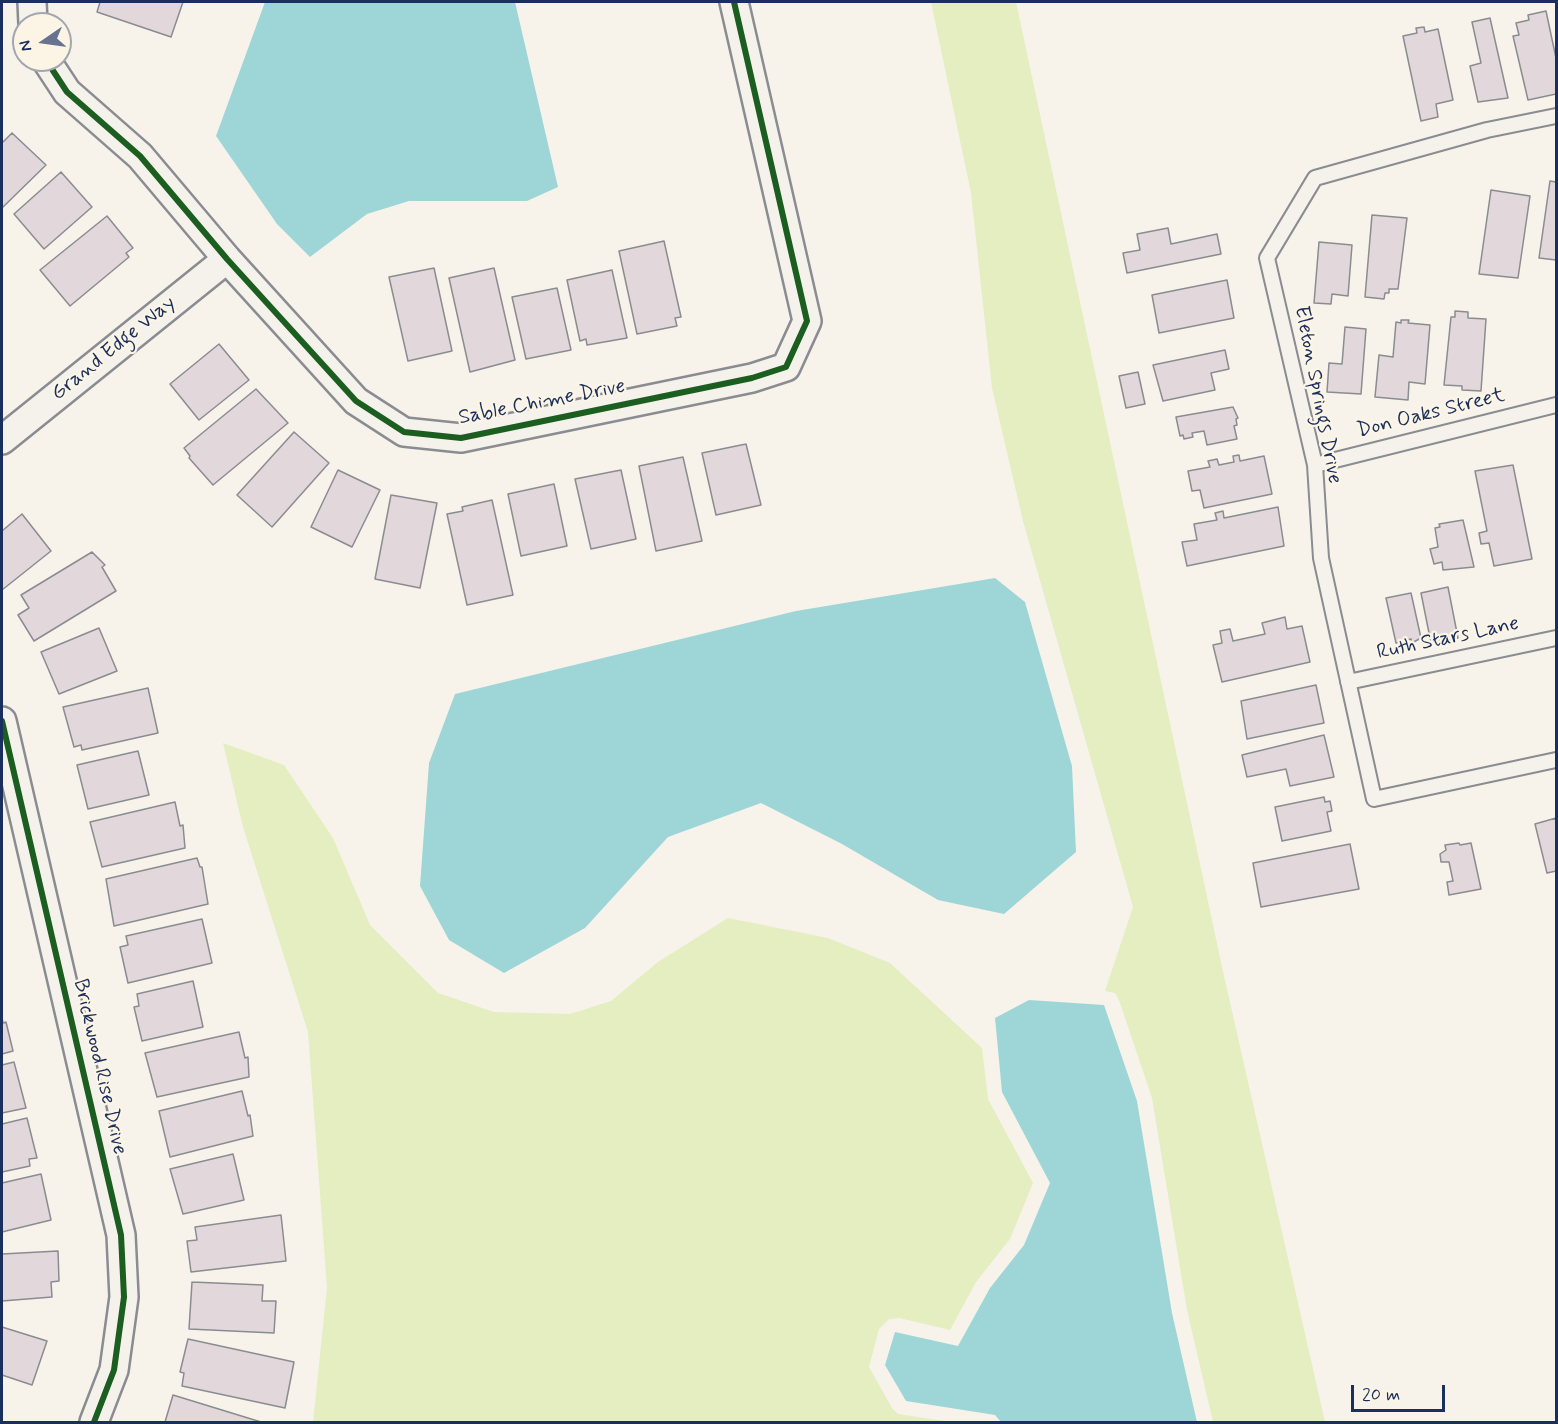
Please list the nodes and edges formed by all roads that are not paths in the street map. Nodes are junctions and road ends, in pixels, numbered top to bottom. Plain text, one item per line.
1 (734, 2) edge
2 (54, 72) edge
3 (1557, 116) edge
4 (227, 260) junction
5 (1557, 405) edge
6 (2, 440) edge
7 (1315, 465) junction
8 (1557, 638) edge
9 (1348, 682) junction
10 (2, 721) edge
11 (1557, 759) edge
12 (94, 1422) edge

1 - 4 street, Sable Chime Drive
2 - 4 street, Sable Chime Drive
3 - 7 lane, Eleton Springs Drive
4 - 6 street, Grand Edge Way
5 - 7 lane, Don Oaks Street
7 - 9 lane, Eleton Springs Drive
8 - 9 lane, Ruth Stars Lane
9 - 11 lane, Eleton Springs Drive
10 - 12 street, Brickwood Rise Drive

